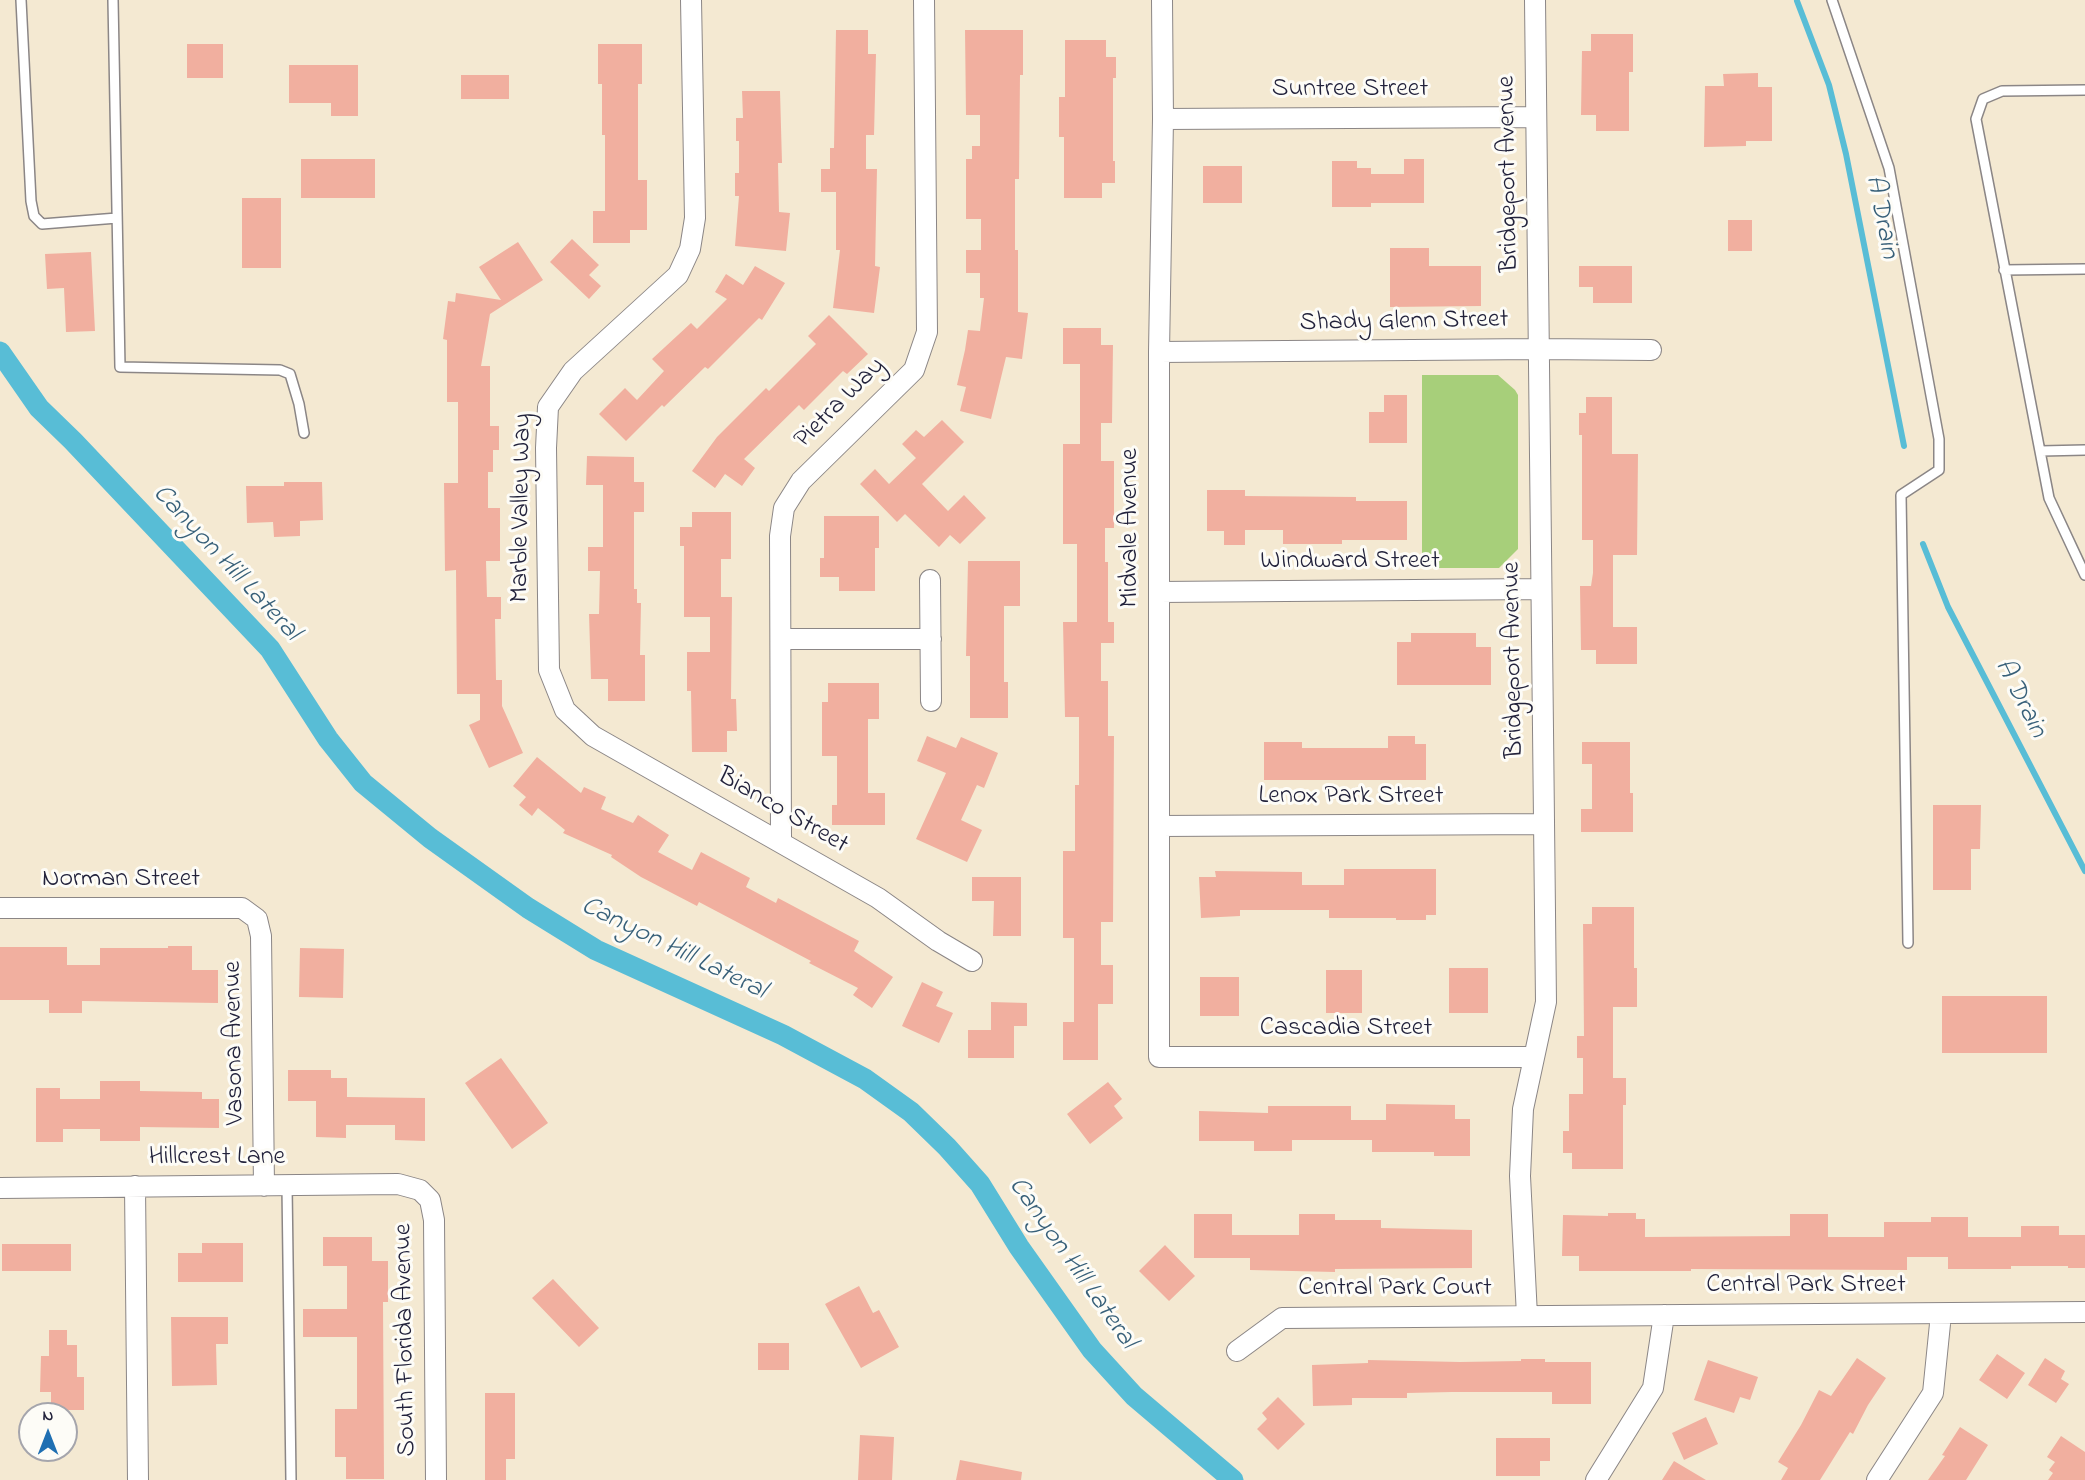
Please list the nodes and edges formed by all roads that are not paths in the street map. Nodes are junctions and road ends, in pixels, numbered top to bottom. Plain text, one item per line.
1 (21, 0) edge
2 (113, 0) edge
3 (691, 0) edge
4 (924, 0) edge
5 (1162, 0) edge
6 (1535, 0) edge
7 (1832, 0) edge
8 (2085, 90) edge
9 (1536, 117) junction
10 (1164, 119) junction
11 (117, 218) junction
12 (2085, 269) edge
13 (2004, 270) junction
14 (1539, 349) junction
15 (1651, 350) dead end
16 (1159, 352) junction
17 (304, 433) dead end
18 (2085, 450) edge
19 (2041, 451) junction
20 (2082, 562) edge
21 (2085, 575) edge
22 (930, 579) dead end
23 (1541, 589) junction
24 (1159, 592) junction
25 (781, 639) junction
26 (931, 639) junction
27 (931, 700) dead end
28 (565, 710) joint
29 (1544, 824) junction
30 (1159, 826) junction
31 (781, 842) junction
32 (0, 908) edge
33 (242, 908) joint
34 (1908, 943) dead end
35 (972, 961) dead end
36 (1159, 1057) joint
37 (1534, 1058) junction
38 (287, 1185) junction
39 (135, 1186) junction
40 (264, 1186) junction
41 (0, 1188) edge
42 (430, 1200) joint
43 (2085, 1312) edge
44 (1941, 1314) junction
45 (1664, 1315) junction
46 (1527, 1316) junction
47 (1237, 1351) dead end
48 (138, 1480) edge
49 (291, 1480) edge
50 (436, 1480) edge
51 (1596, 1480) edge
52 (1877, 1480) edge

1 - 11 lane
2 - 11 lane
3 - 28 street, Marble Valley Way
4 - 25 street, Pietra Way
5 - 10 street, Midvale Avenue
6 - 9 street, Bridgeport Avenue
7 - 34 lane
8 - 13 lane
9 - 10 street, Suntree Street
9 - 14 street, Bridgeport Avenue
10 - 16 street, Midvale Avenue
11 - 17 lane
12 - 13 lane
13 - 19 lane
14 - 15 street, Shady Glenn Street
14 - 16 street, Shady Glenn Street
14 - 23 street, Bridgeport Avenue
16 - 24 street, Midvale Avenue
18 - 19 lane
19 - 20 lane
20 - 21 lane
22 - 26 street
23 - 24 street, Windward Street
23 - 29 street, Bridgeport Avenue
24 - 30 street, Midvale Avenue
25 - 26 street
25 - 31 street, Pietra Way
26 - 27 street
28 - 31 street, Bianco Street
29 - 30 street, Lenox Park Street
29 - 37 street, Bridgeport Avenue
30 - 36 street, Midvale Avenue
31 - 35 street, Bianco Street
32 - 33 street, Norman Street
33 - 40 street, Vasona Avenue
36 - 37 street, Cascadia Street
37 - 46 street, Bridgeport Avenue
38 - 40 street, Hillcrest Lane
38 - 42 street, Hillcrest Lane
38 - 49 lane
39 - 40 street, Hillcrest Lane
39 - 41 street, Hillcrest Lane
39 - 48 street
42 - 50 street, South Florida Avenue
43 - 44 street, Central Park Street
44 - 45 street, Central Park Street
44 - 52 street
45 - 46 street, Central Park Street
45 - 51 street
46 - 47 street, Central Park Court

